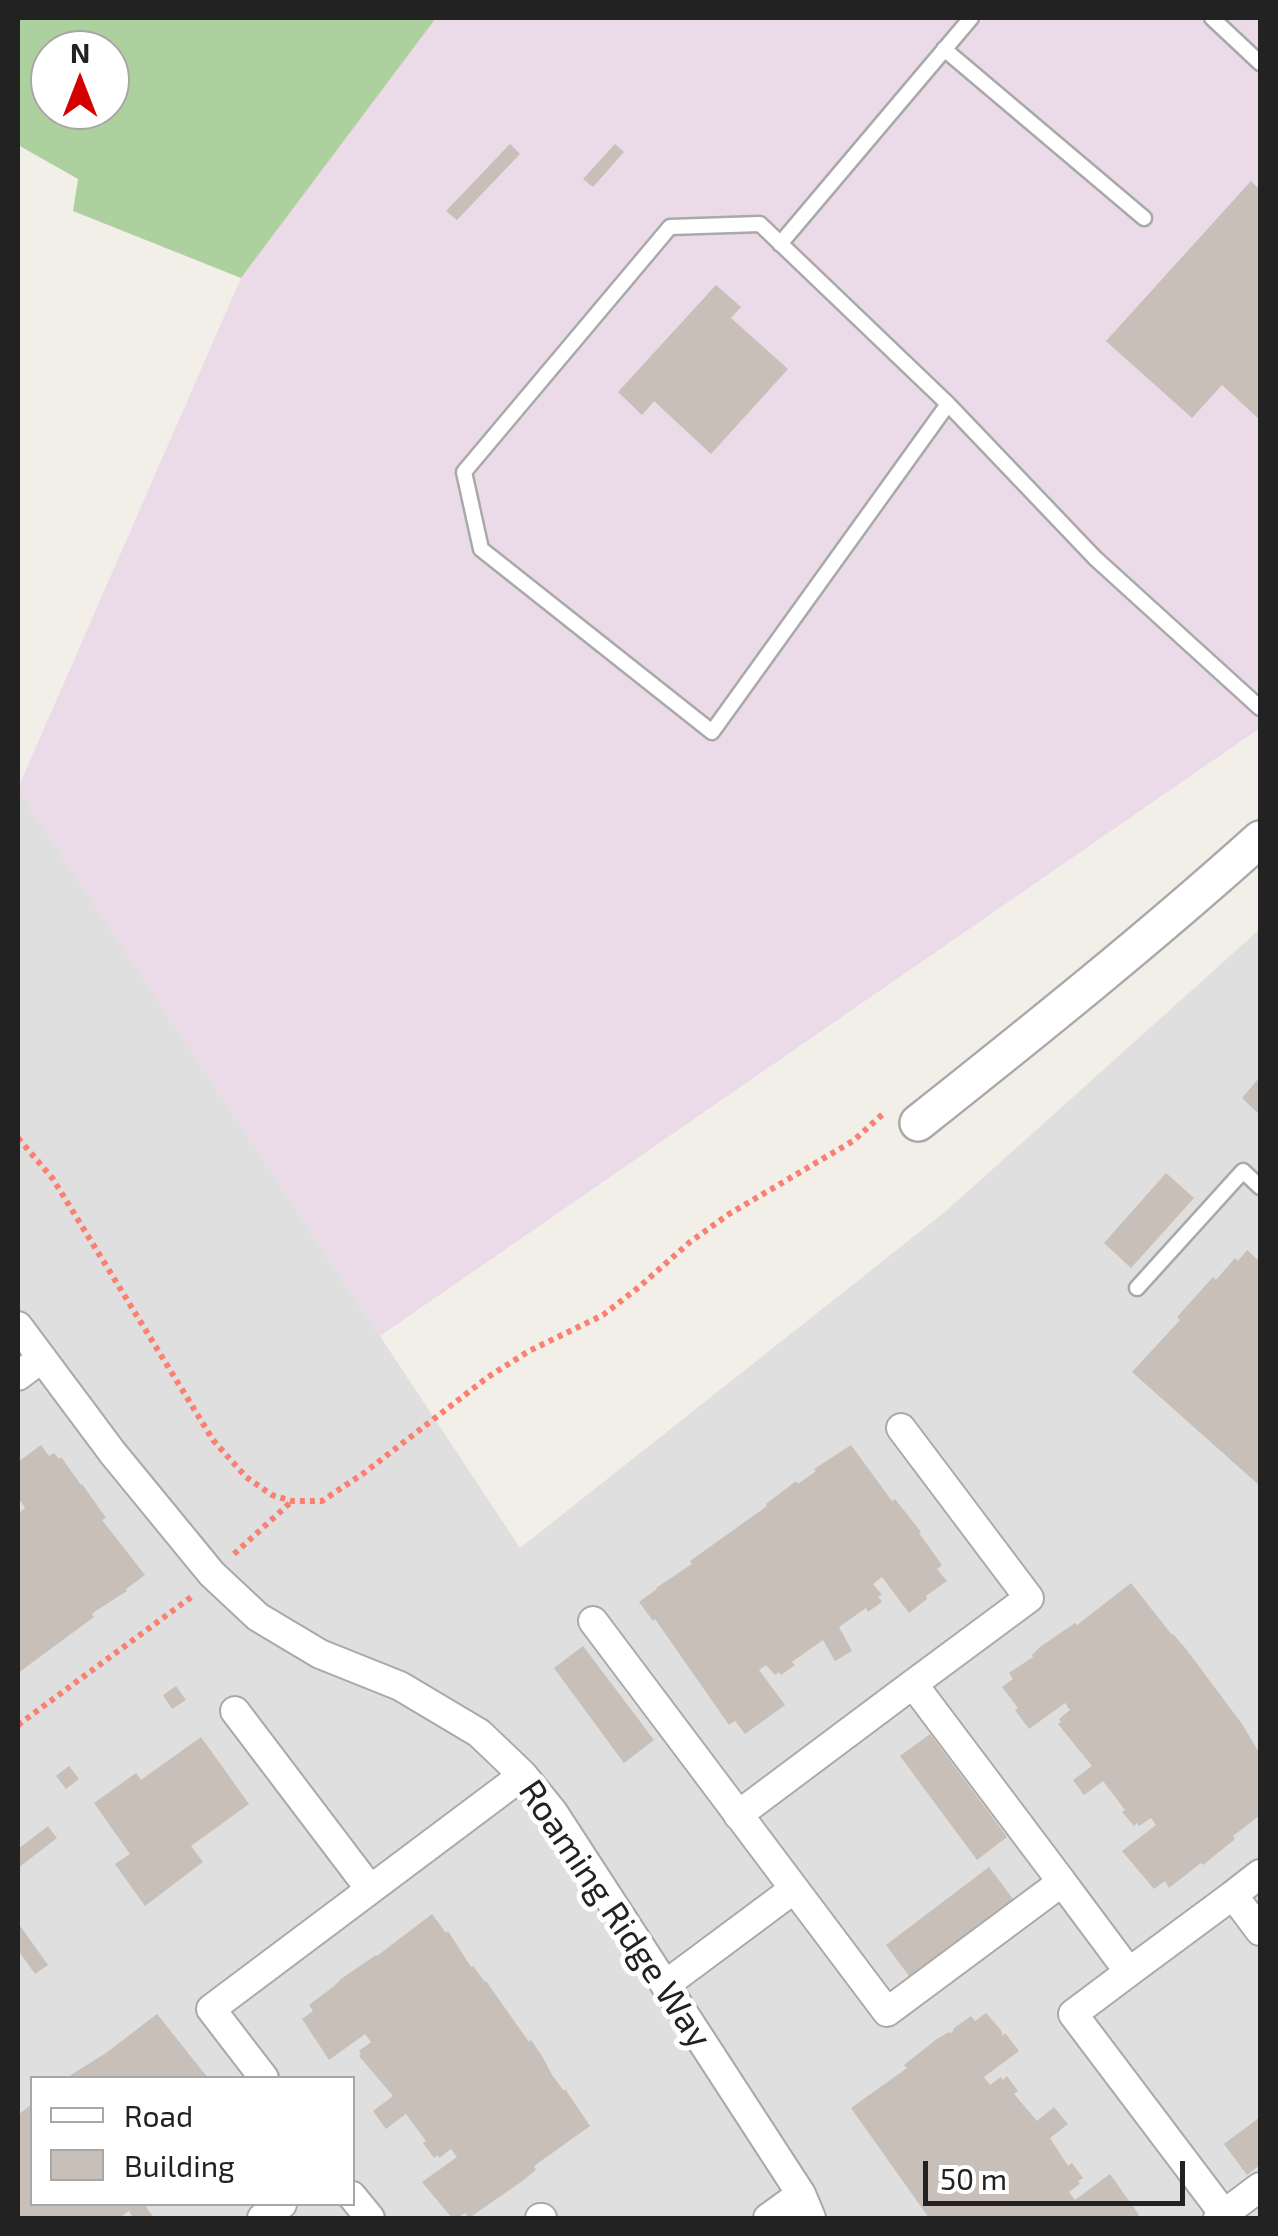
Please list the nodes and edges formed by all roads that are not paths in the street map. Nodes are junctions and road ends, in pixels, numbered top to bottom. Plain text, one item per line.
1 (971, 18) edge
2 (1212, 18) edge
3 (944, 50) junction
4 (1260, 63) edge
5 (1144, 218) dead end
6 (780, 244) junction
7 (948, 404) junction
8 (1260, 708) edge
9 (1260, 839) edge
10 (905, 1114) road end
11 (1260, 1187) edge
12 (1137, 1288) dead end
13 (18, 1326) edge
14 (42, 1358) junction
15 (18, 1376) edge
16 (901, 1428) dead end
17 (593, 1622) dead end
18 (913, 1684) junction
19 (235, 1711) dead end
20 (523, 1775) junction
21 (738, 1814) junction
22 (1260, 1874) edge
23 (1062, 1882) junction
24 (370, 1889) junction
25 (794, 1889) junction
26 (1233, 1894) junction
27 (1260, 1932) edge
28 (1130, 1972) junction
29 (665, 1985) junction
30 (262, 2076) edge
31 (1260, 2187) edge
32 (806, 2206) edge
33 (1221, 2216) edge
34 (768, 2218) edge
35 (824, 2218) edge

1 - 3 lane
2 - 4 lane
3 - 5 lane
3 - 6 lane
6 - 7 lane
6 - 7 lane
7 - 8 lane
9 - 10 street
11 - 12 lane
13 - 14 street, Roaming Ridge Way
14 - 15 street
14 - 20 street, Roaming Ridge Way
16 - 18 street
17 - 21 street
18 - 21 street
18 - 23 street
19 - 24 street
20 - 24 street
20 - 29 street, Roaming Ridge Way
21 - 25 street
22 - 26 street
23 - 25 street
23 - 28 street
24 - 30 street
25 - 29 street
26 - 27 street
26 - 28 street
28 - 33 street
29 - 32 street, Roaming Ridge Way
31 - 33 street
32 - 34 street
32 - 35 street, Roaming Ridge Way

